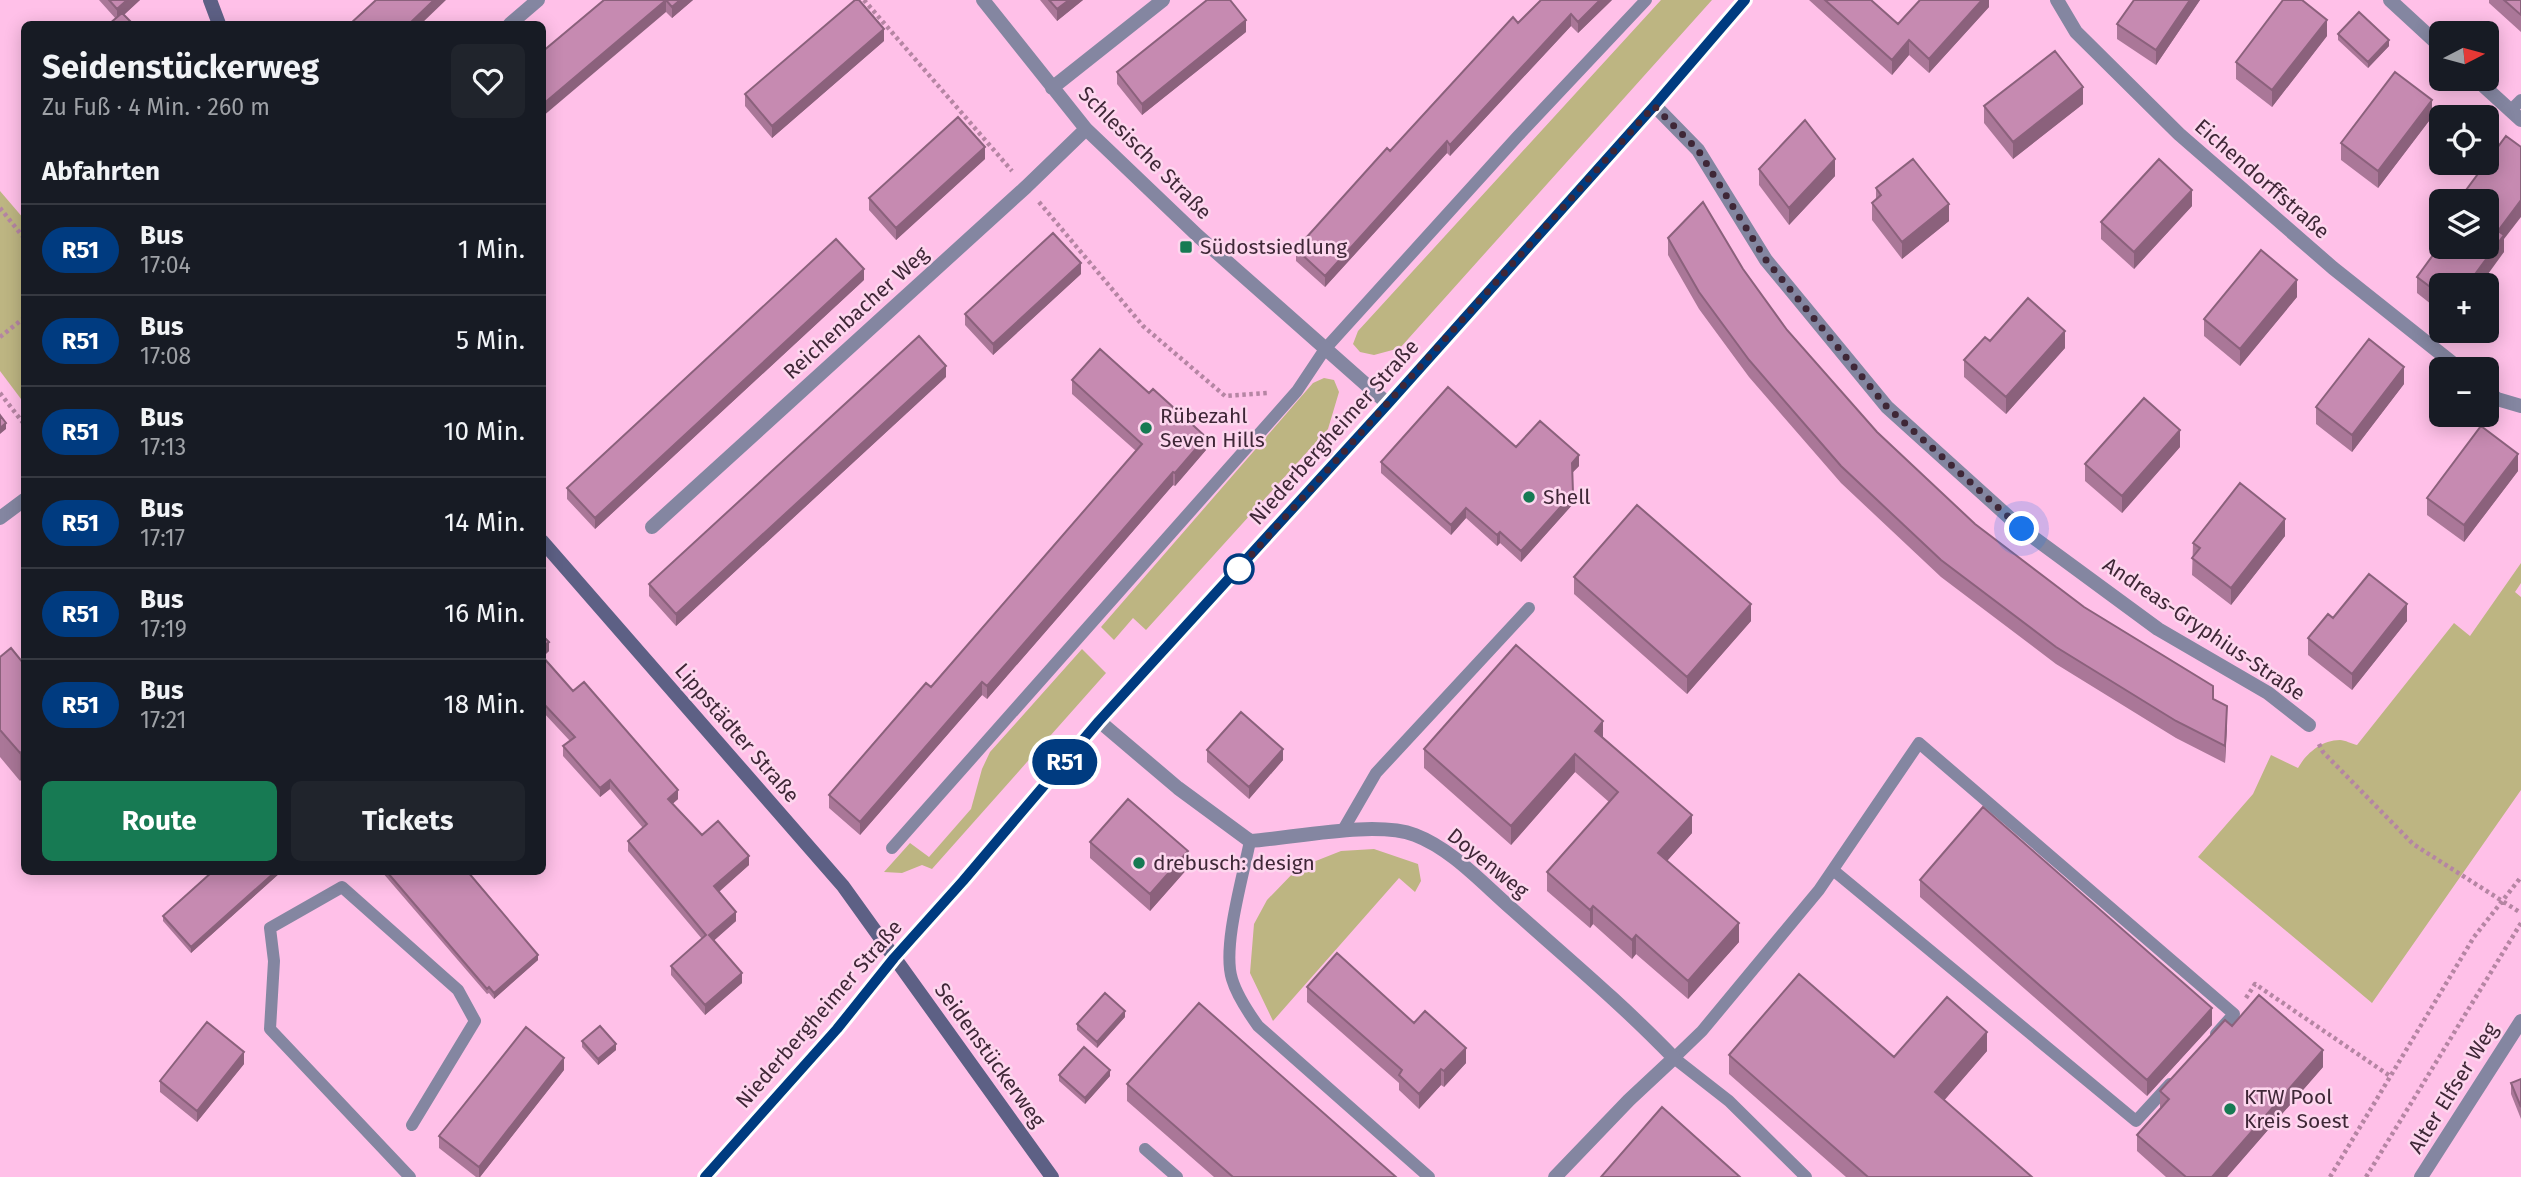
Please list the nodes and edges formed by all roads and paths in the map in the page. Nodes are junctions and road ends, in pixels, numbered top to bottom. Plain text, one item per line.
1 (211, 0) edge
2 (538, 0) edge
3 (864, 0) edge
4 (983, 0) edge
5 (1163, 0) edge
6 (1646, 0) edge
7 (1745, 0) edge
8 (2057, 0) edge
9 (2390, 0) edge
10 (218, 21) edge
11 (514, 21) edge
12 (2429, 36) edge
13 (1052, 88) junction
14 (2492, 91) edge
15 (1654, 106) junction
16 (2517, 110) edge
17 (1086, 129) junction
18 (1026, 187) junction
19 (0, 208) edge
20 (21, 234) edge
21 (21, 320) edge
22 (0, 337) edge
23 (1325, 349) junction
24 (2445, 357) edge
25 (1297, 391) junction
26 (0, 393) edge
27 (2499, 400) edge
28 (1388, 404) junction
29 (2521, 406) edge
30 (21, 420) edge
31 (21, 502) edge
32 (0, 518) edge
33 (652, 527) dead end
34 (546, 546) edge
35 (1530, 608) dead end
36 (1099, 721) junction
37 (2309, 725) joint
38 (1343, 830) junction
39 (1250, 841) junction
40 (892, 848) dead end
41 (1833, 870) junction
42 (2521, 877) edge
43 (2500, 902) junction
44 (2521, 914) edge
45 (2521, 923) edge
46 (894, 958) junction
47 (2234, 1014) junction
48 (2521, 1021) edge
49 (2208, 1044) edge
50 (1674, 1058) junction
51 (2181, 1073) edge
52 (2390, 1076) junction
53 (412, 1125) dead end
54 (1145, 1149) dead end
55 (410, 1177) edge
56 (705, 1177) edge
57 (1052, 1177) edge
58 (1177, 1177) edge
59 (1429, 1177) edge
60 (1556, 1177) edge
61 (1806, 1177) edge
62 (2330, 1177) edge
63 (2366, 1177) edge
64 (2421, 1177) edge

1 - 10 main road
2 - 11 street
3 - 18 path
4 - 13 street, Schlesische Straße
5 - 13 street
6 - 23 lane
7 - 15 main road, Niederbergheimer Straße
8 - 24 street, Eichendorffstraße
9 - 12 street
13 - 17 street, Schlesische Straße
14 - 16 street
15 - 28 main road, Niederbergheimer Straße
15 - 37 street, Andreas-Gryphius-Straße
17 - 18 street, Reichenbacher Weg
17 - 23 street, Schlesische Straße
18 - 25 path
18 - 33 street, Reichenbacher Weg
19 - 20 path
21 - 22 path
23 - 25 lane
23 - 28 street, Schlesische Straße
25 - 40 lane
26 - 30 path
27 - 29 street
28 - 36 main road, Niederbergheimer Straße
31 - 32 street
34 - 46 main road, Lippstädter Straße
35 - 38 lane
36 - 39 street
36 - 46 main road, Niederbergheimer Straße
37 - 43 path
38 - 39 street, Doyenweg
38 - 50 street, Doyenweg
39 - 59 lane
41 - 47 lane
41 - 50 lane
41 - 51 lane
42 - 43 path
43 - 44 path
43 - 52 path
45 - 63 path
46 - 56 main road, Niederbergheimer Straße
46 - 57 main road, Seidenstückerweg
47 - 49 lane
47 - 52 path
48 - 64 street, Alter Elfser Weg
50 - 60 street
50 - 61 lane
52 - 62 path
53 - 55 lane
54 - 58 lane

